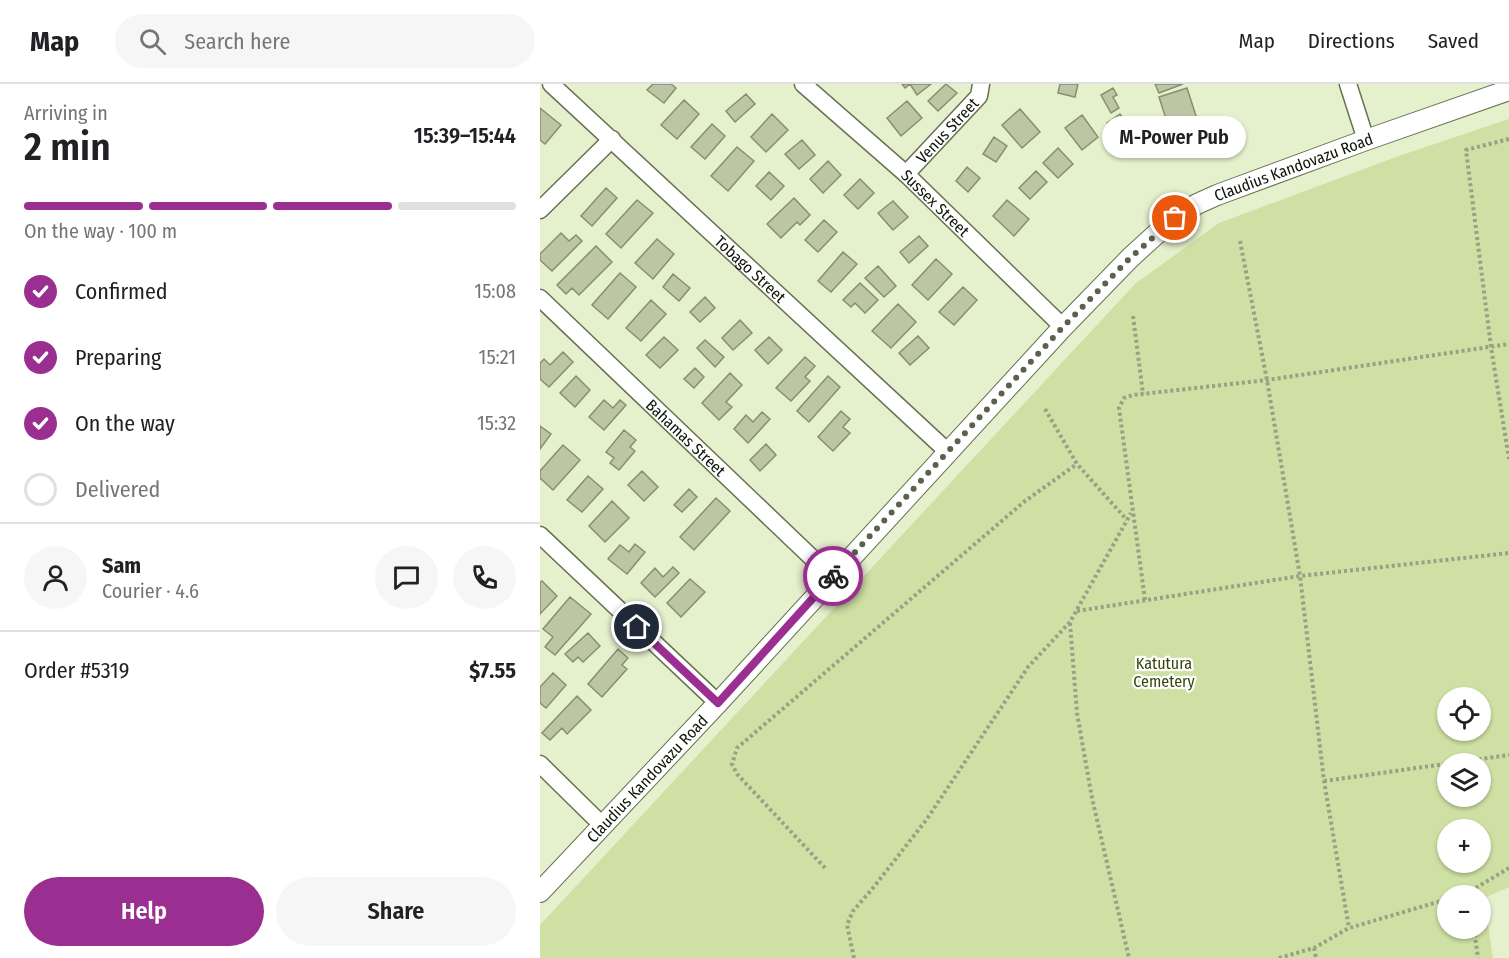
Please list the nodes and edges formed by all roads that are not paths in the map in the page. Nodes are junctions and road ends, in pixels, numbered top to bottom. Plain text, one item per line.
1 (551, 84) edge
2 (803, 84) edge
3 (981, 84) edge
4 (1348, 84) edge
5 (1509, 90) edge
6 (612, 139) junction
7 (1366, 140) junction
8 (906, 174) junction
9 (540, 210) edge
10 (540, 298) edge
11 (1063, 327) junction
12 (948, 452) junction
13 (540, 535) edge
14 (832, 577) junction
15 (718, 703) junction
16 (540, 764) edge
17 (602, 825) junction
18 (540, 892) edge

1 - 6 street, Tobago Street
2 - 8 street, Sussex Street
3 - 8 street, Venus Street
4 - 7 street
5 - 7 street, Claudius Kandovazu Road
6 - 9 street
6 - 12 street, Tobago Street
7 - 11 street, Claudius Kandovazu Road
8 - 11 street, Sussex Street
10 - 14 street, Bahamas Street
11 - 12 street, Claudius Kandovazu Road
12 - 14 street, Claudius Kandovazu Road
13 - 15 street
14 - 15 street, Claudius Kandovazu Road
15 - 17 street, Claudius Kandovazu Road
16 - 17 street
17 - 18 street, Claudius Kandovazu Road

